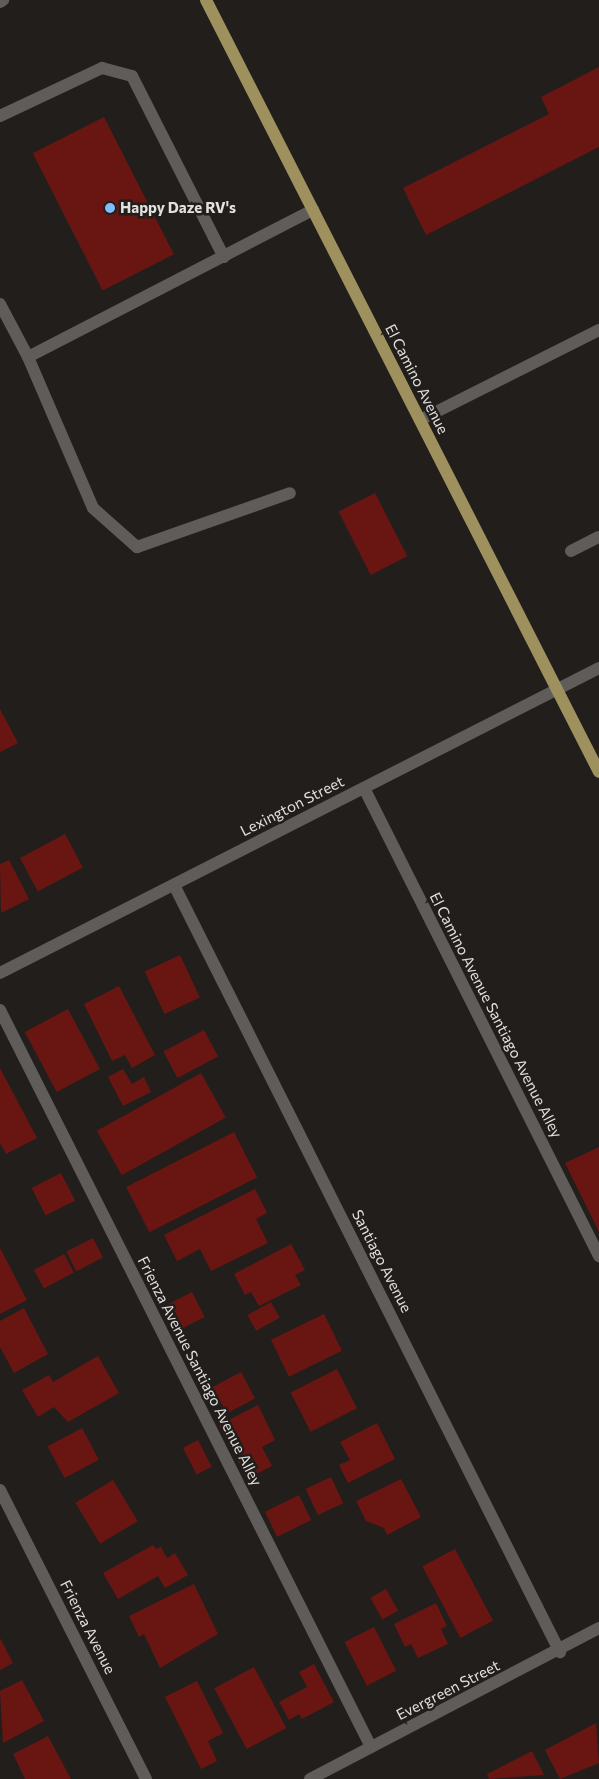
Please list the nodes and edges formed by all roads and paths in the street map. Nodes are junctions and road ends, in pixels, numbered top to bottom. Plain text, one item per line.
1 (3, 0) edge
2 (206, 0) edge
3 (0, 2) edge
4 (0, 116) edge
5 (313, 210) junction
6 (224, 257) junction
7 (0, 304) edge
8 (599, 330) edge
9 (28, 357) junction
10 (420, 420) junction
11 (290, 493) dead end
12 (599, 537) edge
13 (571, 551) dead end
14 (599, 668) edge
15 (557, 690) junction
16 (599, 772) edge
17 (364, 788) junction
18 (174, 885) junction
19 (0, 973) edge
20 (0, 1010) edge
21 (599, 1256) edge
22 (0, 1490) edge
23 (599, 1628) edge
24 (560, 1652) junction
25 (371, 1747) junction
26 (146, 1779) edge
27 (310, 1779) edge

1 - 3 street
2 - 5 main road, El Camino Avenue
4 - 6 street
5 - 6 street
5 - 10 main road, El Camino Avenue
6 - 9 street
7 - 9 street
8 - 10 street
9 - 11 street
10 - 15 main road, El Camino Avenue
12 - 13 street
14 - 15 street, Lexington Street
15 - 16 main road, El Camino Avenue
15 - 17 street, Lexington Street
17 - 18 street, Lexington Street
17 - 21 street, El Camino Avenue Santiago Avenue Alley
18 - 19 street, Lexington Street
18 - 24 street, Santiago Avenue
20 - 25 street, Frienza Avenue Santiago Avenue Alley
22 - 26 street, Frienza Avenue
23 - 24 street, Evergreen Street
24 - 25 street, Evergreen Street
25 - 27 street, Evergreen Street

